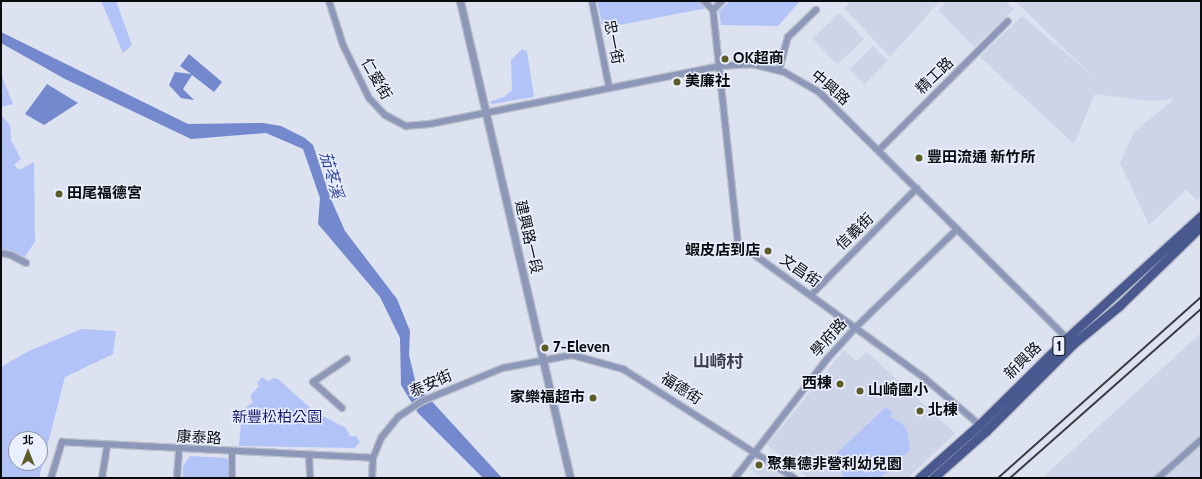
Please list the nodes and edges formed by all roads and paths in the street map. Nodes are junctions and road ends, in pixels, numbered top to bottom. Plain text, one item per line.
1 (329, 1) edge
2 (460, 1) edge
3 (592, 1) edge
4 (704, 1) edge
5 (722, 1) edge
6 (713, 10) junction
7 (816, 10) dead end
8 (1008, 21) dead end
9 (719, 66) junction
10 (779, 70) junction
11 (609, 87) junction
12 (485, 112) junction
13 (878, 150) junction
14 (917, 188) junction
15 (1201, 216) edge
16 (1201, 226) edge
17 (957, 229) junction
18 (1, 254) edge
19 (26, 263) dead end
20 (812, 294) junction
21 (856, 327) junction
22 (1070, 341) junction
23 (347, 360) dead end
24 (542, 360) junction
25 (342, 408) dead end
26 (983, 428) junction
27 (1201, 440) edge
28 (107, 446) junction
29 (179, 450) junction
30 (232, 452) junction
31 (754, 452) junction
32 (309, 456) junction
33 (373, 458) junction
34 (51, 478) edge
35 (102, 478) edge
36 (177, 478) edge
37 (232, 478) edge
38 (310, 478) edge
39 (372, 478) edge
40 (570, 478) edge
41 (735, 478) edge
42 (794, 478) edge
43 (919, 478) edge
44 (933, 478) edge
45 (1158, 478) edge

1 - 12 street, 仁愛街
2 - 12 street, 建興路一段
3 - 11 street, 忠一街
4 - 6 street
5 - 6 street
6 - 9 street, 文昌街
7 - 10 street
8 - 13 street, 精工路
9 - 10 street, 中興路
9 - 11 street, 中興路
9 - 20 street, 文昌街
10 - 13 street, 中興路
11 - 12 street, 中興路
12 - 24 street, 建興路一段
13 - 14 street, 中興路
14 - 17 street, 中興路
14 - 20 street, 信義街
15 - 22 main road, 新興路 / 1
16 - 22 main road, 新興路 / 1
17 - 21 street, 學府路
17 - 22 street, 中興路
18 - 19 street
20 - 21 street, 文昌街
21 - 26 street, 文昌街
21 - 31 street, 學府路
22 - 26 main road, 新興路 / 1
23 - 25 street
24 - 31 street, 福德街
24 - 33 street, 泰安街
24 - 40 street, 建興路一段
26 - 43 main road, 新興路 / 1
26 - 44 main road, 新興路 / 1
27 - 45 street
28 - 29 street, 康泰路
28 - 34 street, 康泰路
28 - 35 street
29 - 30 street, 康泰路
29 - 36 street
30 - 32 street, 康泰路
30 - 37 street
31 - 41 street, 學府路
31 - 42 street, 福德街
32 - 33 street, 康泰路
32 - 38 street
33 - 39 street, 泰安街

